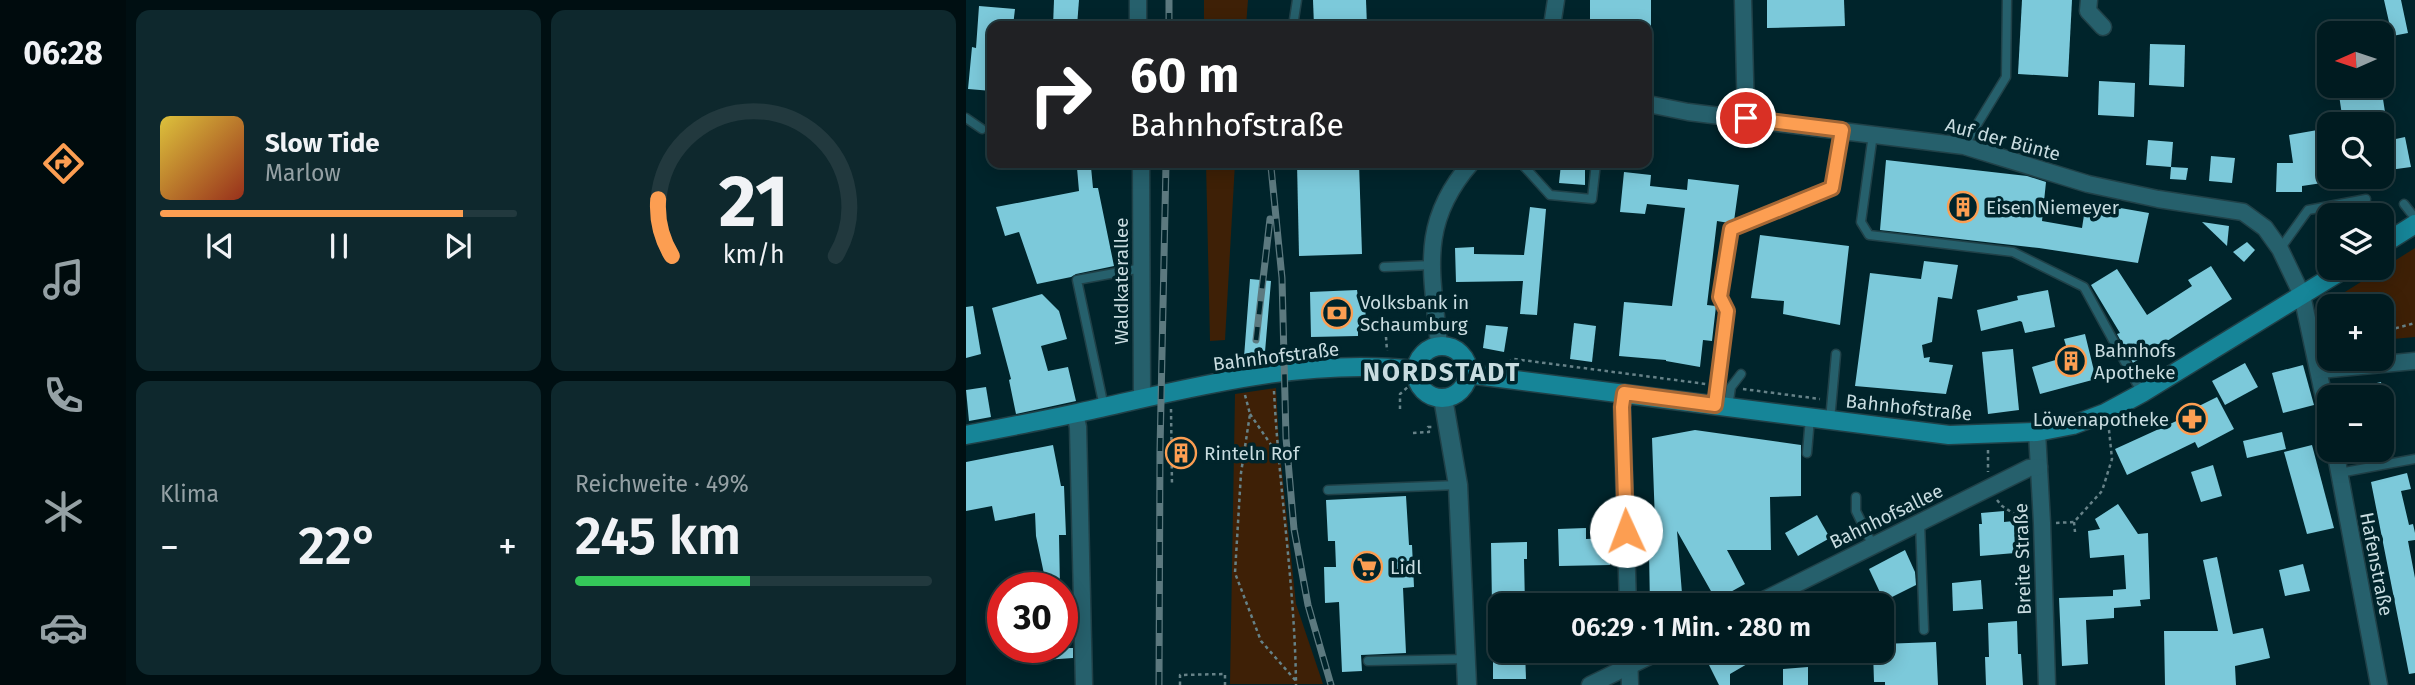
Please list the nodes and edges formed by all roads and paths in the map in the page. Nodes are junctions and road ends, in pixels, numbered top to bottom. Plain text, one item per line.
1 (1138, 0) edge
2 (1297, 0) edge
3 (1556, 0) edge
4 (1743, 0) edge
5 (2007, 0) edge
6 (2089, 0) edge
7 (1138, 21) edge
8 (1294, 21) edge
9 (1553, 21) edge
10 (2104, 27) dead end
11 (1652, 105) edge
12 (966, 118) edge
13 (1746, 118) junction
14 (982, 129) dead end
15 (1842, 130) junction
16 (1873, 134) junction
17 (1964, 146) junction
18 (1141, 168) edge
19 (1467, 168) edge
20 (1526, 168) edge
21 (1595, 168) edge
22 (2366, 199) dead end
23 (2404, 204) dead end
24 (2415, 218) edge
25 (2415, 224) edge
26 (2394, 237) edge
27 (2280, 249) junction
28 (1432, 265) junction
29 (1384, 267) dead end
30 (1142, 268) junction
31 (2326, 280) edge
32 (2302, 295) junction
33 (1385, 323) dead end
34 (2415, 323) edge
35 (2394, 329) edge
36 (1439, 345) junction
37 (1836, 354) dead end
38 (2317, 358) edge
39 (2415, 361) edge
40 (2394, 363) edge
41 (1388, 367) junction
42 (1415, 370) junction
43 (1608, 371) dead end
44 (1272, 374) junction
45 (1468, 374) junction
46 (1741, 374) dead end
47 (1241, 380) junction
48 (1718, 385) junction
49 (1731, 387) junction
50 (1171, 393) junction
51 (1624, 393) junction
52 (2141, 393) junction
53 (1399, 394) dead end
54 (1142, 398) junction
55 (1443, 398) junction
56 (1832, 400) junction
57 (1721, 406) junction
58 (1104, 407) junction
59 (1400, 409) dead end
60 (2105, 413) junction
61 (1075, 414) junction
62 (1250, 414) junction
63 (1810, 417) junction
64 (1830, 420) junction
65 (1959, 420) dead end
66 (1429, 432) dead end
67 (2036, 432) junction
68 (1413, 433) dead end
69 (966, 435) edge
70 (1987, 435) junction
71 (1807, 453) dead end
72 (1277, 454) junction
73 (2415, 459) edge
74 (2337, 462) edge
75 (2039, 467) junction
76 (2339, 473) junction
77 (1458, 485) junction
78 (1172, 486) dead end
79 (1989, 488) junction
80 (1328, 491) dead end
81 (1856, 497) dead end
82 (2074, 522) junction
83 (1920, 523) junction
84 (2042, 523) junction
85 (2075, 532) dead end
86 (1873, 546) junction
87 (1628, 593) edge
88 (1778, 593) edge
89 (1924, 630) dead end
90 (1467, 659) junction
91 (1368, 661) dead end
92 (1623, 663) edge
93 (1629, 663) edge
94 (1296, 683) edge
95 (1084, 685) edge
96 (1180, 685) edge
97 (1225, 685) edge
98 (1467, 685) edge
99 (1590, 685) edge
100 (1630, 685) edge
101 (2047, 685) edge
102 (2379, 685) edge

1 - 7 street
2 - 8 lane
3 - 9 street
4 - 13 street
5 - 17 lane
6 - 10 street
11 - 13 street, Auf der Bünte
12 - 14 lane
13 - 15 street, Auf der Bünte
15 - 16 street, Auf der Bünte
15 - 48 lane
16 - 17 street, Auf der Bünte
16 - 52 lane
17 - 27 street, Auf der Bünte
18 - 30 street, Waldkaterallee
19 - 28 street
20 - 21 lane
22 - 27 lane
23 - 24 lane
25 - 26 main road
27 - 32 street, Auf der Bünte
28 - 29 lane
28 - 36 street
30 - 54 street, Waldkaterallee
30 - 58 lane
31 - 32 main road, Bahnhofstraße
32 - 38 street
32 - 52 main road, Bahnhofstraße
33 - 41 path
34 - 35 path
36 - 42 main road
36 - 45 main road
37 - 56 lane
39 - 40 street
41 - 42 main road, Bahnhofstraße
41 - 44 main road, Bahnhofstraße
42 - 55 main road
43 - 48 path
44 - 47 main road, Bahnhofstraße
44 - 72 path
45 - 51 main road, Bahnhofstraße
45 - 55 main road
46 - 49 lane
47 - 50 main road, Bahnhofstraße
47 - 62 path
48 - 57 lane
49 - 56 path
49 - 57 lane
50 - 54 main road, Bahnhofstraße
50 - 78 path
51 - 57 main road, Bahnhofstraße
51 - 87 street
52 - 60 main road, Bahnhofstraße
53 - 59 path
54 - 58 main road, Bahnhofstraße
55 - 77 street
56 - 64 lane
56 - 65 path
57 - 63 main road, Bahnhofstraße
58 - 61 main road, Bahnhofstraße
60 - 67 main road, Bahnhofstraße
60 - 82 path
61 - 69 main road, Bahnhofstraße
61 - 95 street
62 - 72 path
62 - 94 path
63 - 64 main road, Bahnhofstraße
63 - 71 lane
64 - 70 main road, Bahnhofstraße
66 - 68 path
67 - 70 main road, Bahnhofstraße
67 - 75 street, Breite Straße
70 - 79 path
72 - 94 path
73 - 76 lane
74 - 76 street, Hafenstraße
75 - 79 street, Bahnhofsallee
75 - 84 street, Breite Straße
76 - 102 street, Hafenstraße
77 - 80 lane
77 - 90 street
79 - 83 street, Bahnhofsallee
79 - 84 path
81 - 86 lane
82 - 84 path
82 - 85 path
83 - 86 street, Bahnhofsallee
83 - 89 lane
84 - 101 street, Breite Straße
86 - 88 street, Bahnhofsallee
90 - 91 lane
90 - 98 street
92 - 99 street
93 - 100 street
96 - 97 path

